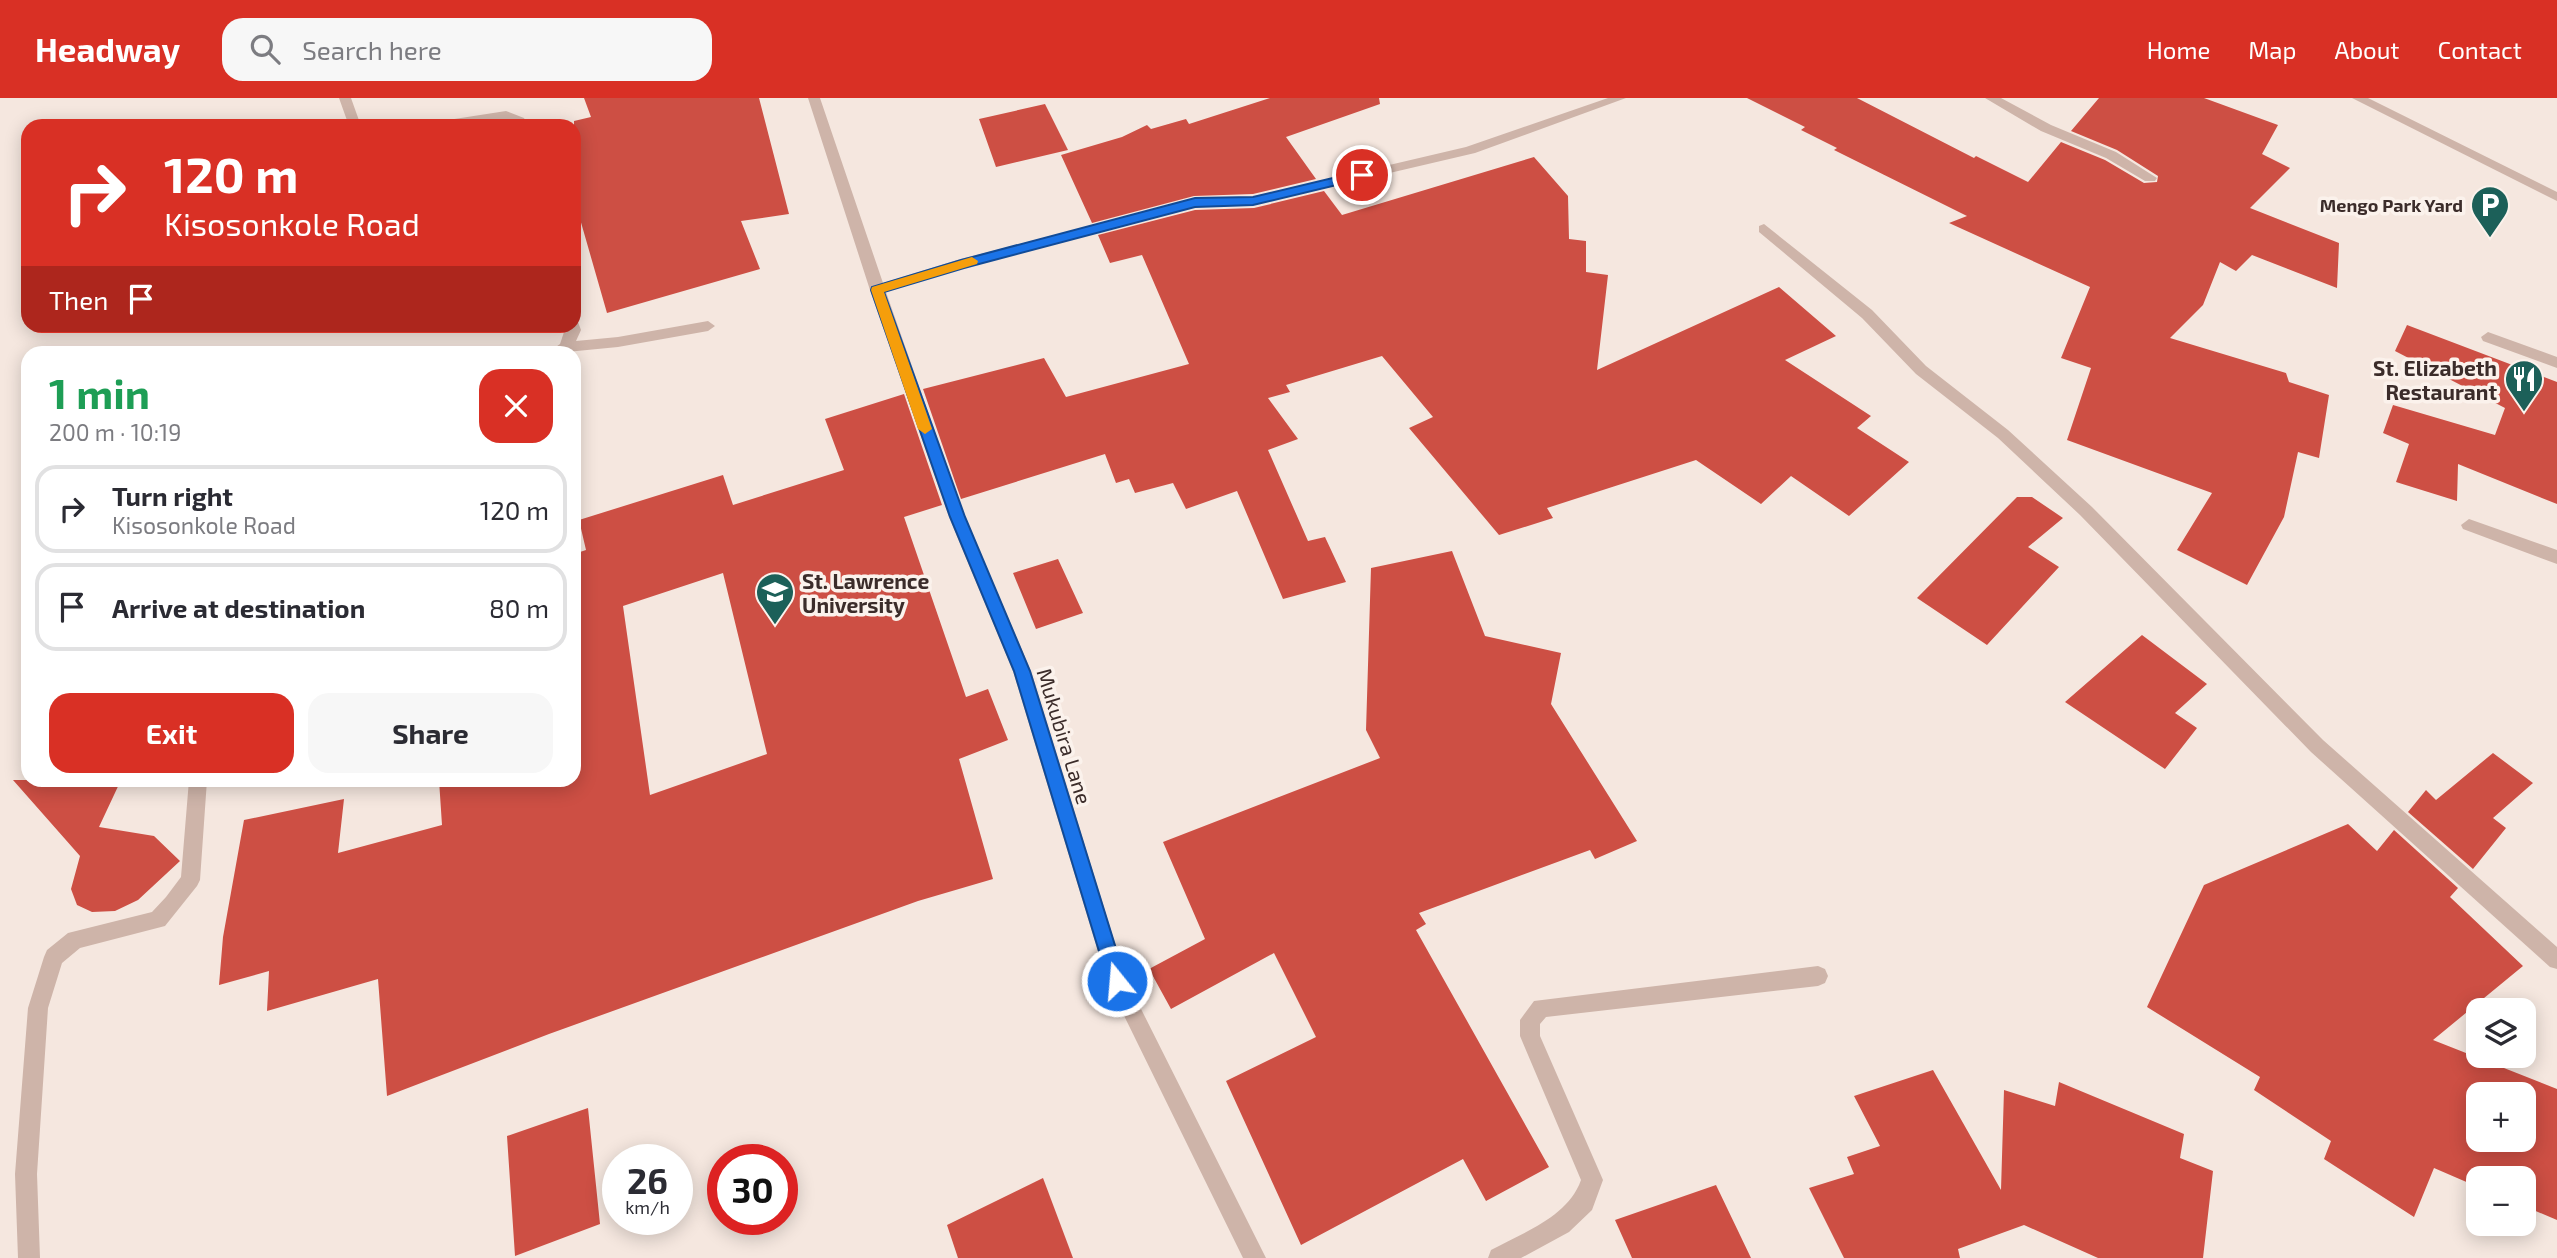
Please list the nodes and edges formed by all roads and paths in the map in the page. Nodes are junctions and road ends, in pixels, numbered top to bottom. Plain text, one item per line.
1 (345, 98) edge
2 (814, 98) edge
3 (1620, 98) edge
4 (1991, 98) edge
5 (2358, 98) edge
6 (352, 119) edge
7 (480, 119) edge
8 (515, 119) edge
9 (2150, 178) dead end
10 (2557, 197) edge
11 (1764, 229) dead end
12 (877, 290) junction
13 (708, 326) dead end
14 (2488, 337) dead end
15 (581, 347) edge
16 (2557, 363) edge
17 (2469, 525) dead end
18 (2557, 557) edge
19 (197, 787) edge
20 (2557, 960) edge
21 (1818, 976) dead end
22 (29, 1258) edge
23 (1255, 1258) edge
24 (1499, 1258) edge

1 - 6 street
2 - 12 street, Mukubira Lane
3 - 12 street
4 - 9 street
5 - 10 street
7 - 8 street
11 - 20 street
12 - 23 street, Mukubira Lane
13 - 15 street
14 - 16 street
17 - 18 street
19 - 22 street
21 - 24 street

